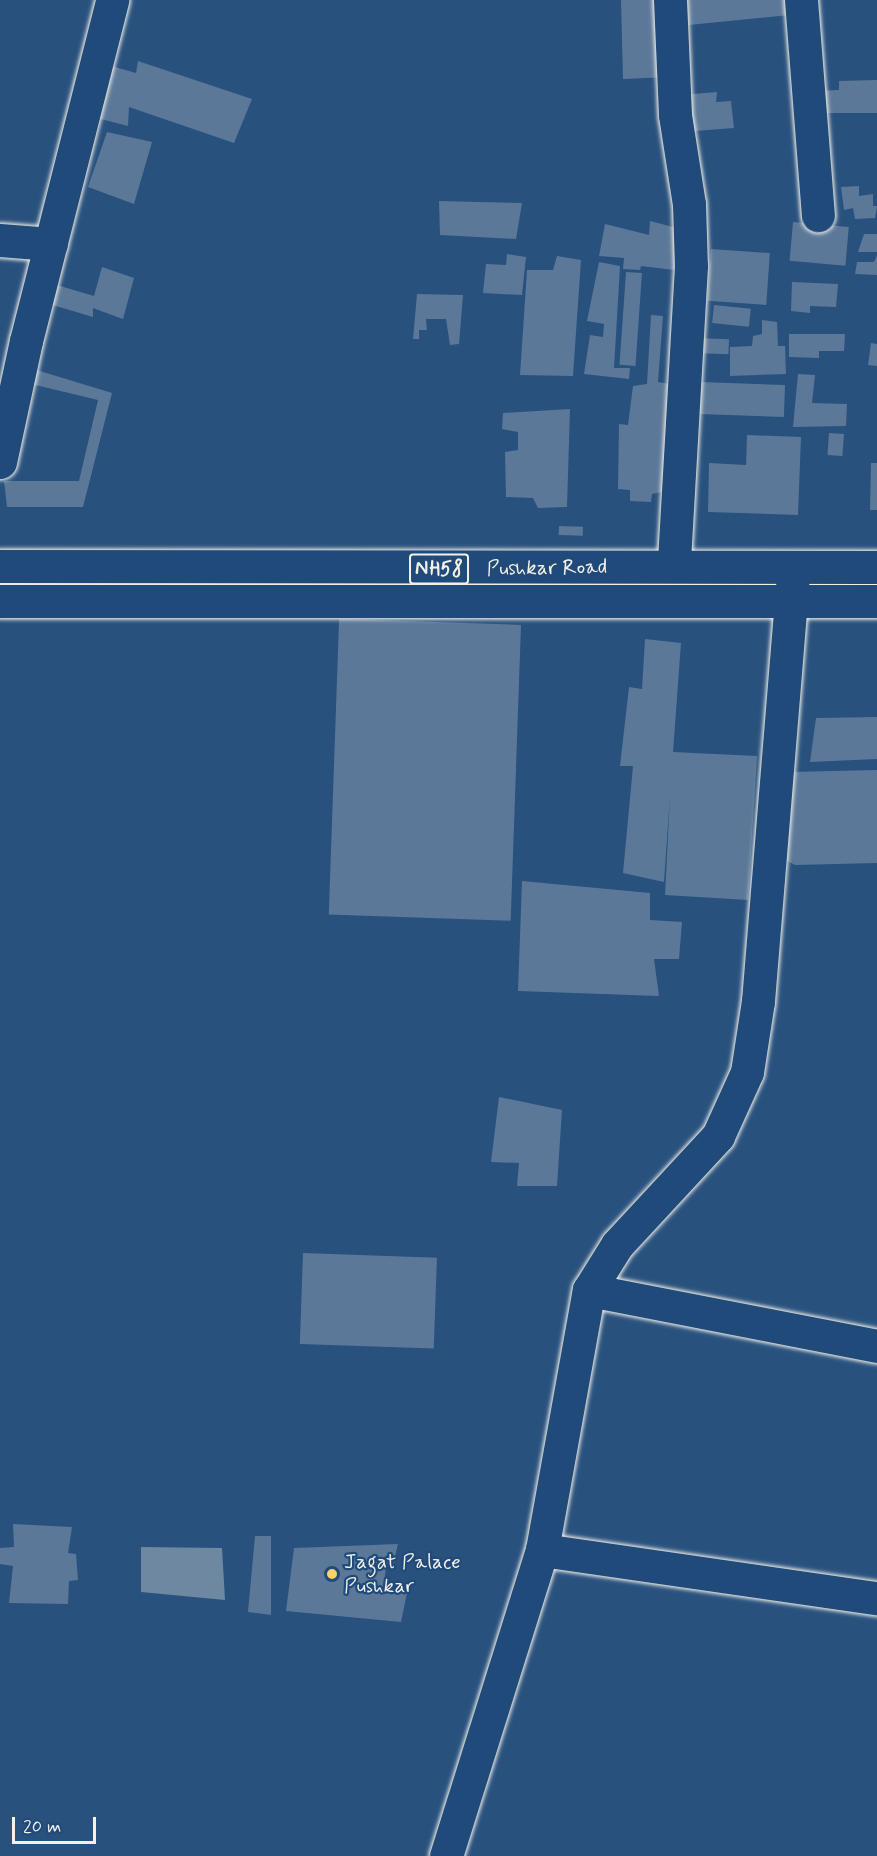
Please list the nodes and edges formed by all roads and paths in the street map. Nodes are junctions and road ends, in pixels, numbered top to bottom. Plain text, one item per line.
1 (112, 0) edge
2 (670, 0) edge
3 (801, 0) edge
4 (818, 215) dead end
5 (0, 240) edge
6 (51, 244) junction
7 (0, 462) edge
8 (674, 565) junction
9 (0, 566) edge
10 (794, 567) junction
11 (877, 567) edge
12 (0, 601) edge
13 (791, 601) junction
14 (877, 601) edge
15 (589, 1290) junction
16 (877, 1346) edge
17 (542, 1550) junction
18 (877, 1598) edge
19 (446, 1856) edge

1 - 6 main road
2 - 8 main road
3 - 4 main road
5 - 6 main road
6 - 7 main road
8 - 9 main road, Pushkar Road / NH58
8 - 10 main road, Pushkar Road / NH58
10 - 11 main road, Pushkar Road / NH58
10 - 13 main road
12 - 13 main road, Pushkar Road / NH58
13 - 14 main road, Pushkar Road / NH58
13 - 15 main road
15 - 16 main road
15 - 17 main road
17 - 18 main road
17 - 19 main road

